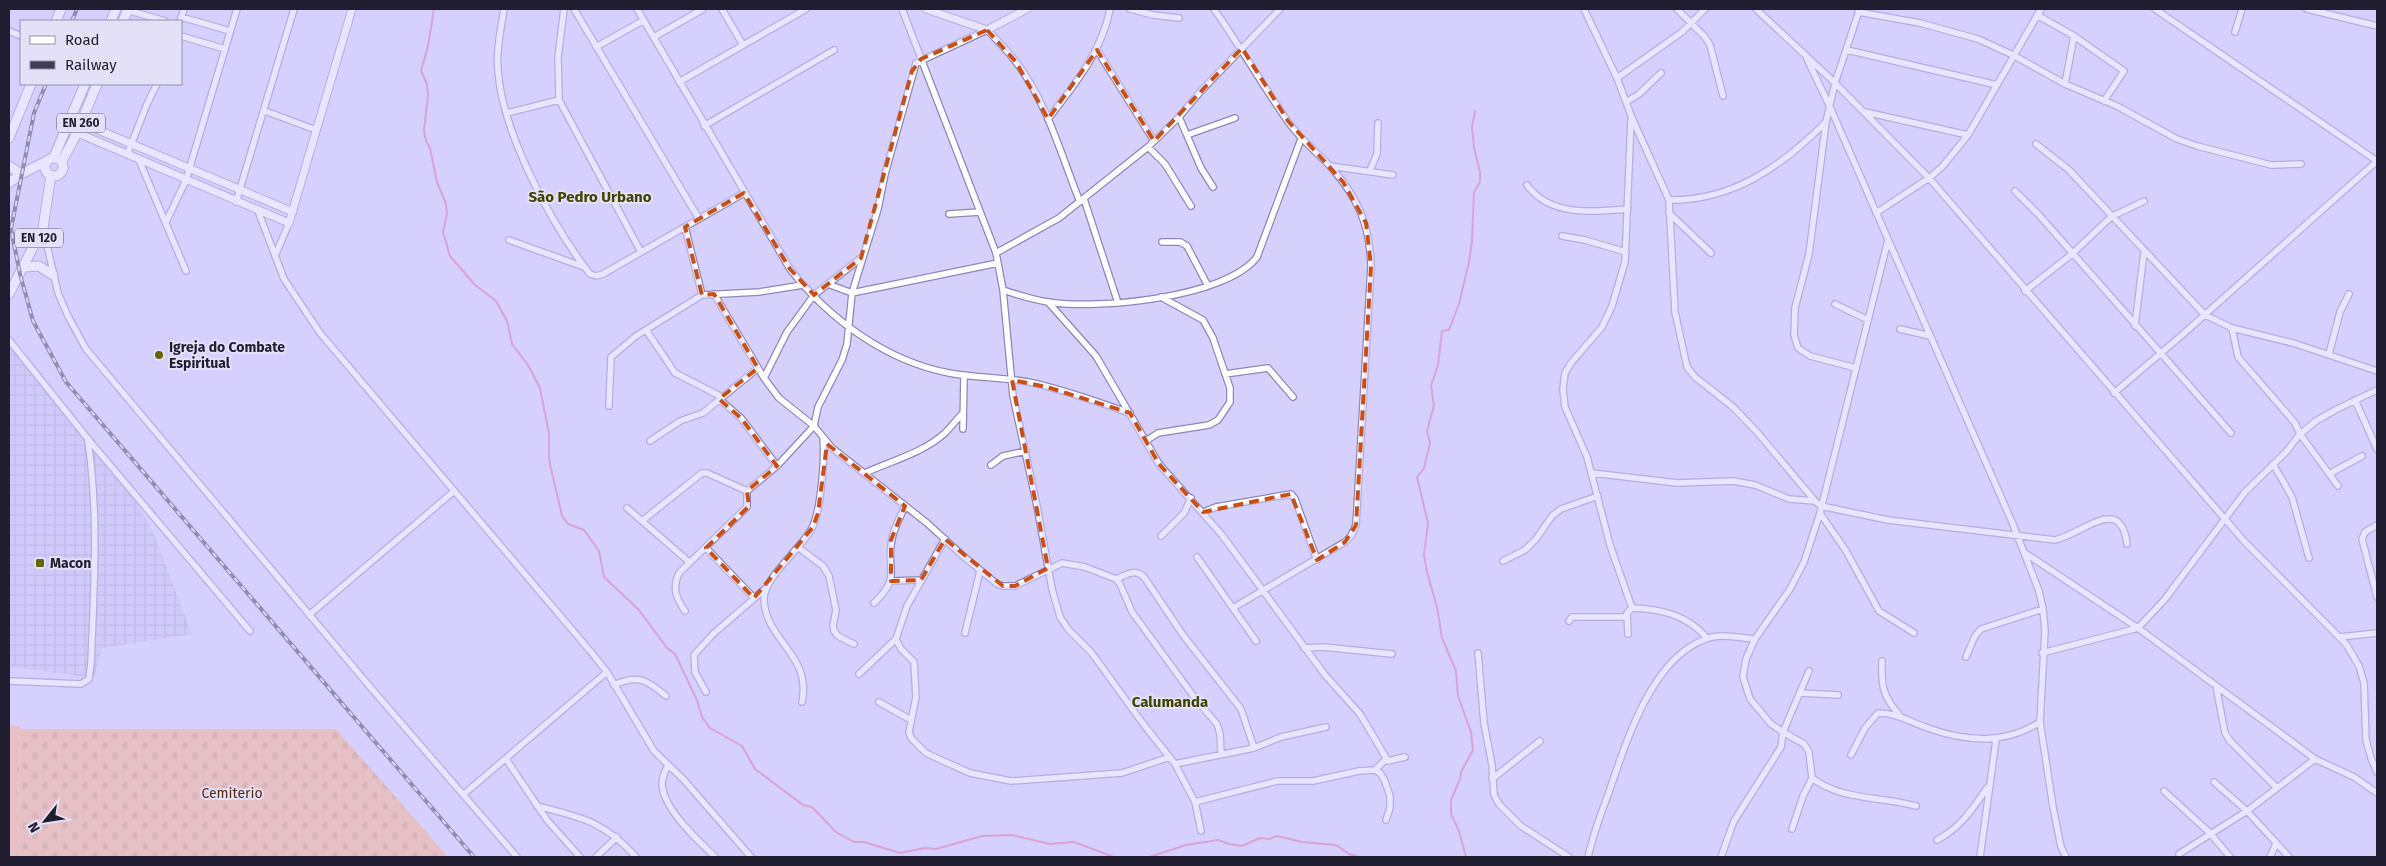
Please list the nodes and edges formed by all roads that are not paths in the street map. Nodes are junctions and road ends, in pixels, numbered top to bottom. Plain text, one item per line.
1 (184, 9) edge
2 (237, 9) edge
3 (294, 9) edge
4 (352, 9) edge
5 (504, 9) edge
6 (564, 9) edge
7 (574, 9) edge
8 (637, 9) edge
9 (703, 9) edge
10 (722, 9) edge
11 (806, 9) edge
12 (902, 9) edge
13 (926, 9) edge
14 (1027, 9) edge
15 (1110, 9) edge
16 (1130, 9) edge
17 (1214, 9) edge
18 (1280, 9) edge
19 (1584, 9) edge
20 (1677, 9) edge
21 (1705, 9) edge
22 (1756, 9) edge
23 (2041, 9) edge
24 (2155, 9) edge
25 (2242, 9) edge
26 (2307, 9) edge
27 (2335, 9) edge
28 (127, 10) edge
29 (1859, 11) edge
30 (2330, 14) junction
31 (2037, 15) junction
32 (1179, 18) dead end
33 (180, 19) edge
34 (162, 20) edge
35 (644, 20) junction
36 (1690, 24) junction
37 (2377, 26) edge
38 (987, 30) junction
39 (230, 31) junction
40 (2235, 32) dead end
41 (182, 36) edge
42 (2074, 36) junction
43 (654, 37) junction
44 (743, 45) junction
45 (596, 47) junction
46 (1242, 48) junction
47 (225, 49) junction
48 (834, 50) dead end
49 (1097, 50) junction
50 (1847, 50) junction
51 (1804, 55) junction
52 (2013, 55) junction
53 (921, 60) junction
54 (1660, 73) dead end
55 (1617, 78) junction
56 (679, 82) junction
57 (1835, 83) junction
58 (2065, 84) junction
59 (31, 85) edge
60 (84, 85) edge
61 (97, 85) edge
62 (156, 85) edge
63 (1997, 85) junction
64 (1723, 96) dead end
65 (559, 100) junction
66 (2104, 101) junction
67 (1626, 102) junction
68 (1830, 107) junction
69 (265, 111) junction
70 (1863, 112) junction
71 (507, 113) junction
72 (1179, 117) junction
73 (70, 118) junction
74 (1235, 118) dead end
75 (1632, 118) junction
76 (1048, 119) junction
77 (1826, 122) junction
78 (81, 123) junction
79 (1378, 123) dead end
80 (704, 126) junction
81 (66, 128) junction
82 (316, 130) junction
83 (77, 133) junction
84 (1187, 135) junction
85 (1968, 135) junction
86 (9, 138) edge
87 (1301, 139) junction
88 (1154, 141) junction
89 (132, 144) junction
90 (2036, 144) dead end
91 (1148, 147) junction
92 (128, 155) junction
93 (54, 160) junction
94 (139, 160) junction
95 (2377, 161) edge
96 (2301, 164) dead end
97 (9, 166) edge
98 (1330, 166) junction
99 (190, 168) junction
100 (1370, 170) junction
101 (21, 174) junction
102 (51, 175) junction
103 (1393, 175) dead end
104 (1930, 178) junction
105 (186, 180) junction
106 (9, 183) edge
107 (1527, 185) dead end
108 (1213, 186) dead end
109 (241, 189) junction
110 (2015, 191) dead end
111 (744, 193) junction
112 (1082, 200) junction
113 (1669, 200) junction
114 (2144, 201) dead end
115 (236, 202) junction
116 (1191, 206) dead end
117 (258, 210) junction
118 (1628, 210) junction
119 (293, 212) junction
120 (980, 212) junction
121 (1669, 212) junction
122 (1876, 213) junction
123 (949, 214) dead end
124 (2111, 217) junction
125 (699, 219) junction
126 (166, 222) junction
127 (289, 223) junction
128 (685, 227) junction
129 (43, 228) junction
130 (1562, 236) dead end
131 (508, 240) dead end
132 (1888, 240) junction
133 (1162, 242) dead end
134 (641, 252) junction
135 (1626, 252) junction
136 (2144, 252) junction
137 (996, 253) junction
138 (1710, 253) dead end
139 (2072, 254) junction
140 (275, 256) junction
141 (862, 258) junction
142 (998, 263) junction
143 (584, 266) junction
144 (24, 267) junction
145 (186, 271) dead end
146 (53, 275) junction
147 (828, 284) junction
148 (803, 285) junction
149 (1208, 286) junction
150 (1003, 290) junction
151 (2025, 291) junction
152 (852, 293) junction
153 (9, 294) edge
154 (714, 294) junction
155 (2350, 294) dead end
156 (702, 295) junction
157 (814, 295) junction
158 (1161, 297) junction
159 (1048, 302) junction
160 (1118, 303) junction
161 (1835, 304) dead end
162 (2205, 315) junction
163 (1868, 320) junction
164 (850, 326) junction
165 (2135, 326) junction
166 (2232, 328) junction
167 (1900, 329) dead end
168 (646, 330) junction
169 (1930, 336) junction
170 (9, 340) edge
171 (2160, 354) junction
172 (2329, 354) junction
173 (758, 368) junction
174 (1856, 368) junction
175 (2377, 371) edge
176 (1225, 374) junction
177 (964, 376) junction
178 (764, 378) junction
179 (1012, 380) junction
180 (2377, 390) edge
181 (2114, 393) junction
182 (1293, 397) dead end
183 (720, 398) junction
184 (2356, 400) junction
185 (609, 406) dead end
186 (963, 413) junction
187 (1130, 413) junction
188 (814, 426) junction
189 (963, 429) dead end
190 (2231, 434) dead end
191 (2300, 434) junction
192 (823, 436) junction
193 (88, 439) junction
194 (1146, 441) junction
195 (650, 442) dead end
196 (2377, 449) edge
197 (1026, 451) junction
198 (2362, 456) dead end
199 (2274, 464) junction
200 (991, 465) dead end
201 (777, 466) junction
202 (864, 473) junction
203 (1592, 473) junction
204 (2329, 474) junction
205 (2338, 486) dead end
206 (747, 491) junction
207 (453, 492) junction
208 (1598, 496) junction
209 (1191, 498) junction
210 (1815, 501) junction
211 (906, 506) junction
212 (1821, 506) junction
213 (627, 508) dead end
214 (1203, 512) junction
215 (1820, 513) junction
216 (2224, 517) junction
217 (642, 521) junction
218 (2377, 525) edge
219 (1161, 536) dead end
220 (2018, 536) junction
221 (945, 540) junction
222 (2127, 544) dead end
223 (706, 548) junction
224 (800, 548) junction
225 (2025, 552) junction
226 (1197, 557) dead end
227 (2309, 558) dead end
228 (1316, 560) junction
229 (1503, 561) dead end
230 (688, 562) junction
231 (1048, 568) junction
232 (980, 571) junction
233 (1116, 579) junction
234 (921, 580) junction
235 (891, 581) junction
236 (765, 589) junction
237 (1263, 590) junction
238 (754, 598) junction
239 (2377, 598) edge
240 (874, 603) dead end
241 (1232, 608) junction
242 (1632, 608) junction
243 (2043, 609) junction
244 (685, 612) dead end
245 (309, 615) junction
246 (1627, 617) junction
247 (1570, 621) dead end
248 (2138, 628) junction
249 (250, 631) dead end
250 (965, 633) dead end
251 (1914, 633) dead end
252 (2377, 633) edge
253 (1628, 634) dead end
254 (2340, 637) junction
255 (1708, 638) junction
256 (896, 639) junction
257 (1755, 639) junction
258 (1256, 641) dead end
259 (854, 644) dead end
260 (1304, 648) junction
261 (1478, 653) dead end
262 (2042, 653) junction
263 (1392, 654) dead end
264 (1966, 657) dead end
265 (1882, 661) dead end
266 (1808, 671) dead end
267 (607, 672) junction
268 (859, 674) dead end
269 (9, 681) edge
270 (614, 685) junction
271 (2216, 686) junction
272 (706, 692) dead end
273 (1801, 693) junction
274 (1838, 695) dead end
275 (666, 696) dead end
276 (802, 702) dead end
277 (879, 702) dead end
278 (1900, 716) junction
279 (911, 720) junction
280 (2040, 722) junction
281 (1326, 727) dead end
282 (1783, 732) junction
283 (1996, 740) junction
284 (1540, 741) dead end
285 (1254, 748) junction
286 (1221, 754) junction
287 (1851, 755) dead end
288 (1170, 757) junction
289 (1405, 757) dead end
290 (506, 759) junction
291 (1386, 759) junction
292 (2314, 759) junction
293 (1175, 764) junction
294 (668, 765) junction
295 (1375, 770) junction
296 (2377, 772) edge
297 (1812, 778) junction
298 (1492, 779) junction
299 (2214, 782) dead end
300 (1988, 787) junction
301 (2276, 787) junction
302 (2164, 791) dead end
303 (2377, 792) edge
304 (464, 794) junction
305 (1195, 802) junction
306 (537, 806) junction
307 (1916, 806) dead end
308 (2247, 811) junction
309 (1386, 820) dead end
310 (1792, 829) dead end
311 (1201, 831) dead end
312 (2210, 833) junction
313 (616, 837) junction
314 (1937, 840) dead end
315 (2276, 844) junction
316 (2179, 854) dead end
317 (517, 857) edge
318 (580, 857) edge
319 (596, 857) edge
320 (636, 857) edge
321 (715, 857) edge
322 (751, 857) edge
323 (1569, 857) edge
324 (1588, 857) edge
325 (1721, 857) edge
326 (1980, 857) edge
327 (2066, 857) edge
328 (2230, 857) edge
329 (2270, 857) edge
330 (2289, 857) edge

1 - 33 street
2 - 39 street
3 - 69 street
4 - 82 street
5 - 71 street
6 - 65 street
7 - 45 street
8 - 35 street
9 - 43 street
10 - 44 street
11 - 44 street
12 - 53 street
13 - 38 street
14 - 38 street
15 - 49 street
16 - 32 street
17 - 46 street
18 - 46 street
19 - 55 street
20 - 36 street
21 - 36 street
22 - 51 street
23 - 31 street
24 - 95 street
25 - 40 street
26 - 30 street
27 - 30 street
28 - 34 street
29 - 50 street
29 - 52 street
30 - 37 street
31 - 42 street
31 - 52 street
33 - 39 street
35 - 43 street
35 - 45 street
36 - 55 street
36 - 64 street
38 - 53 street
38 - 76 street
39 - 47 street
41 - 47 street
42 - 58 street
42 - 66 street
43 - 56 street
44 - 56 street
45 - 125 street
46 - 72 street
46 - 87 street
47 - 99 street
48 - 80 street
49 - 76 street
49 - 88 street
50 - 57 street
50 - 63 street
51 - 57 street
51 - 68 street
52 - 58 street
52 - 63 street
53 - 120 street
53 - 141 street
54 - 67 street
55 - 67 street
56 - 80 street
57 - 68 street
57 - 70 street
58 - 66 street
59 - 86 main road
60 - 73 main road, EN 260
61 - 78 main road, EN 260
62 - 89 street
63 - 85 street
65 - 71 street
65 - 134 street
66 - 96 street
67 - 75 street
68 - 77 street
68 - 122 street
69 - 82 street
69 - 109 street
70 - 85 street
70 - 104 street
71 - 143 street
72 - 84 street
72 - 88 street
73 - 78 street
73 - 81 main road, EN 260
74 - 84 street
75 - 113 street
75 - 118 street
76 - 112 street
77 - 113 street
77 - 174 street
78 - 83 main road, EN 260
78 - 89 street
79 - 100 street
80 - 111 street
81 - 83 street
81 - 93 main road, EN 260
82 - 119 street
83 - 92 street
83 - 93 main road, EN 260
84 - 108 street
85 - 104 street
87 - 98 street
87 - 149 street
88 - 91 street
89 - 92 street
89 - 99 street
90 - 124 street
91 - 112 street
91 - 116 street
92 - 94 street
93 - 101 main road
93 - 102 main road, EN 120
93 - 102 main road, EN 120
94 - 105 street
94 - 126 street
95 - 162 street
97 - 101 main road
98 - 100 street
98 - 228 street
99 - 105 street
99 - 109 street
100 - 103 street
101 - 106 main road
102 - 129 main road, EN 120
104 - 122 street
104 - 151 street
105 - 115 street
105 - 126 street
107 - 118 street
109 - 115 street
109 - 119 street
110 - 139 street
111 - 125 street
111 - 148 street
112 - 137 street
112 - 160 street
113 - 121 street
114 - 124 street
115 - 117 street
117 - 127 street
117 - 140 street
118 - 135 street
119 - 127 street
120 - 123 street
120 - 137 street
121 - 138 street
121 - 210 street
122 - 132 street
124 - 136 street
124 - 139 street
125 - 128 street
126 - 145 street
127 - 140 street
128 - 134 street
128 - 156 street
129 - 144 main road, EN 120
129 - 146 street
130 - 135 street
131 - 143 street
132 - 163 street
132 - 169 street
133 - 149 street
134 - 143 street
135 - 203 street
136 - 162 street
136 - 165 street
137 - 142 street
139 - 151 street
139 - 165 street
140 - 207 street
141 - 147 street
141 - 152 street
142 - 150 street
142 - 152 street
144 - 146 main road
144 - 153 main road, EN 120
146 - 245 street
147 - 152 street
147 - 157 street
148 - 154 street
148 - 157 street
149 - 158 street
150 - 159 street
150 - 179 street
151 - 181 street
152 - 164 street
154 - 156 street
154 - 173 street
155 - 172 street
156 - 168 street
157 - 164 street
157 - 178 street
158 - 160 street
158 - 176 street
159 - 160 street
159 - 187 street
161 - 163 street
162 - 166 street
162 - 171 street
163 - 174 street
164 - 177 street
164 - 188 street
165 - 171 street
166 - 172 street
166 - 191 street
167 - 169 street
168 - 183 street
168 - 185 street
169 - 220 street
170 - 193 street
171 - 181 street
171 - 190 street
172 - 175 street
173 - 178 street
173 - 183 street
174 - 212 street
176 - 182 street
176 - 194 street
177 - 179 street
177 - 186 street
178 - 188 street
179 - 187 street
179 - 197 street
180 - 184 street
181 - 216 street
183 - 195 street
183 - 201 street
184 - 191 street
184 - 196 street
186 - 189 street
186 - 202 street
187 - 194 street
188 - 192 street
188 - 201 street
191 - 199 street
191 - 204 street
192 - 202 street
192 - 224 street
193 - 249 street
193 - 269 street
194 - 209 street
197 - 200 street
197 - 231 street
198 - 204 street
199 - 216 street
199 - 227 street
201 - 206 street
202 - 211 street
203 - 208 street
203 - 210 street
204 - 205 street
206 - 217 street
206 - 223 street
207 - 245 street
207 - 267 street
208 - 229 street
208 - 242 street
209 - 214 street
209 - 219 street
210 - 212 street
211 - 221 street
211 - 235 street
212 - 215 street
212 - 220 street
213 - 217 street
214 - 228 street
214 - 237 street
215 - 251 street
215 - 257 street
216 - 248 street
216 - 254 street
217 - 230 street
218 - 239 street
220 - 222 street
220 - 225 street
221 - 232 street
221 - 234 street
223 - 230 street
223 - 238 street
224 - 236 street
224 - 259 street
225 - 243 street
225 - 248 street
226 - 241 street
228 - 237 street
230 - 244 street
231 - 232 street
231 - 233 street
231 - 288 street
232 - 250 street
233 - 285 street
233 - 286 street
234 - 235 street
234 - 256 street
235 - 240 street
236 - 238 street
236 - 276 street
237 - 241 street
237 - 260 street
238 - 272 street
241 - 258 street
242 - 246 street
242 - 255 street
243 - 262 street
243 - 264 street
245 - 304 street
246 - 247 street
246 - 253 street
248 - 262 street
248 - 271 street
252 - 254 street
254 - 296 street
255 - 257 street
255 - 324 street
256 - 268 street
256 - 279 street
257 - 282 street
260 - 263 street
260 - 291 street
261 - 298 street
262 - 280 street
265 - 278 street
266 - 273 street
267 - 270 street
267 - 290 street
270 - 275 street
270 - 294 street
271 - 292 street
271 - 301 street
273 - 274 street
273 - 282 street
277 - 279 street
278 - 283 street
278 - 287 street
279 - 288 street
280 - 283 street
280 - 327 street
281 - 285 street
282 - 297 street
282 - 325 street
283 - 300 street
284 - 298 street
285 - 286 street
286 - 293 street
288 - 293 street
289 - 291 street
290 - 304 street
290 - 306 street
291 - 295 street
292 - 301 street
292 - 303 street
293 - 305 street
294 - 321 street
294 - 322 street
295 - 305 street
295 - 309 street
297 - 307 street
297 - 310 street
298 - 323 street
299 - 308 street
300 - 314 street
300 - 326 street
301 - 308 street
302 - 312 street
304 - 317 street
305 - 311 street
306 - 313 street
306 - 318 street
308 - 312 street
308 - 315 street
312 - 316 street
312 - 328 street
313 - 319 street
313 - 320 street
315 - 329 street
315 - 330 street

